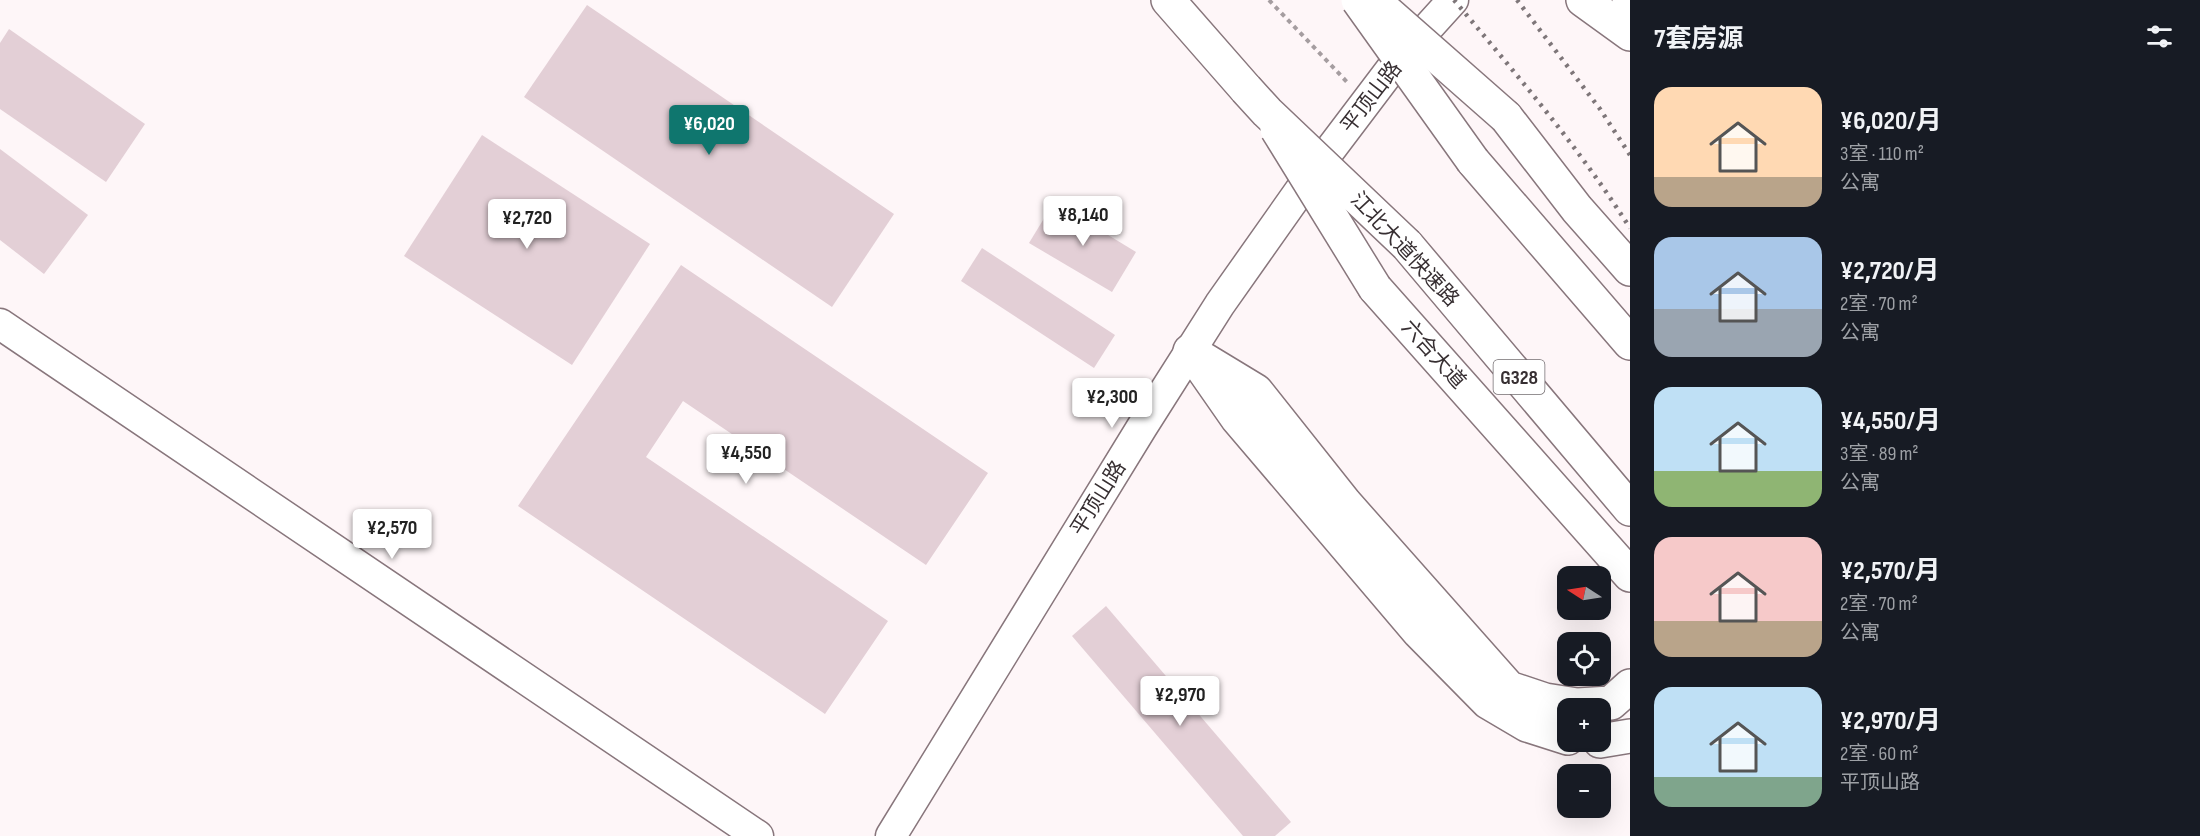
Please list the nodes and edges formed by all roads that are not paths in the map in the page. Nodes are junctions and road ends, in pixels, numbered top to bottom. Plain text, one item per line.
1 (1168, 0) edge
2 (1358, 0) edge
3 (1373, 0) edge
4 (1453, 0) edge
5 (1583, 0) edge
6 (1630, 34) edge
7 (1256, 100) junction
8 (1630, 269) edge
9 (0, 324) edge
10 (1630, 343) edge
11 (1190, 351) junction
12 (1630, 509) edge
13 (1630, 575) edge
14 (1630, 686) edge
15 (1557, 735) edge
16 (1630, 736) edge
17 (1611, 739) edge
18 (758, 836) edge
19 (891, 836) edge

1 - 7 main road, 江北大道快速路 / G328
2 - 10 main road, bridge
3 - 8 main road, bridge
4 - 11 street, 平顶山路
5 - 6 main road
7 - 12 main road, 江北大道快速路 / G328, bridge
7 - 13 main road, 六合大道 / G328, bridge
9 - 18 street
11 - 14 main road
11 - 15 main road
11 - 19 street, 平顶山路
16 - 17 main road

